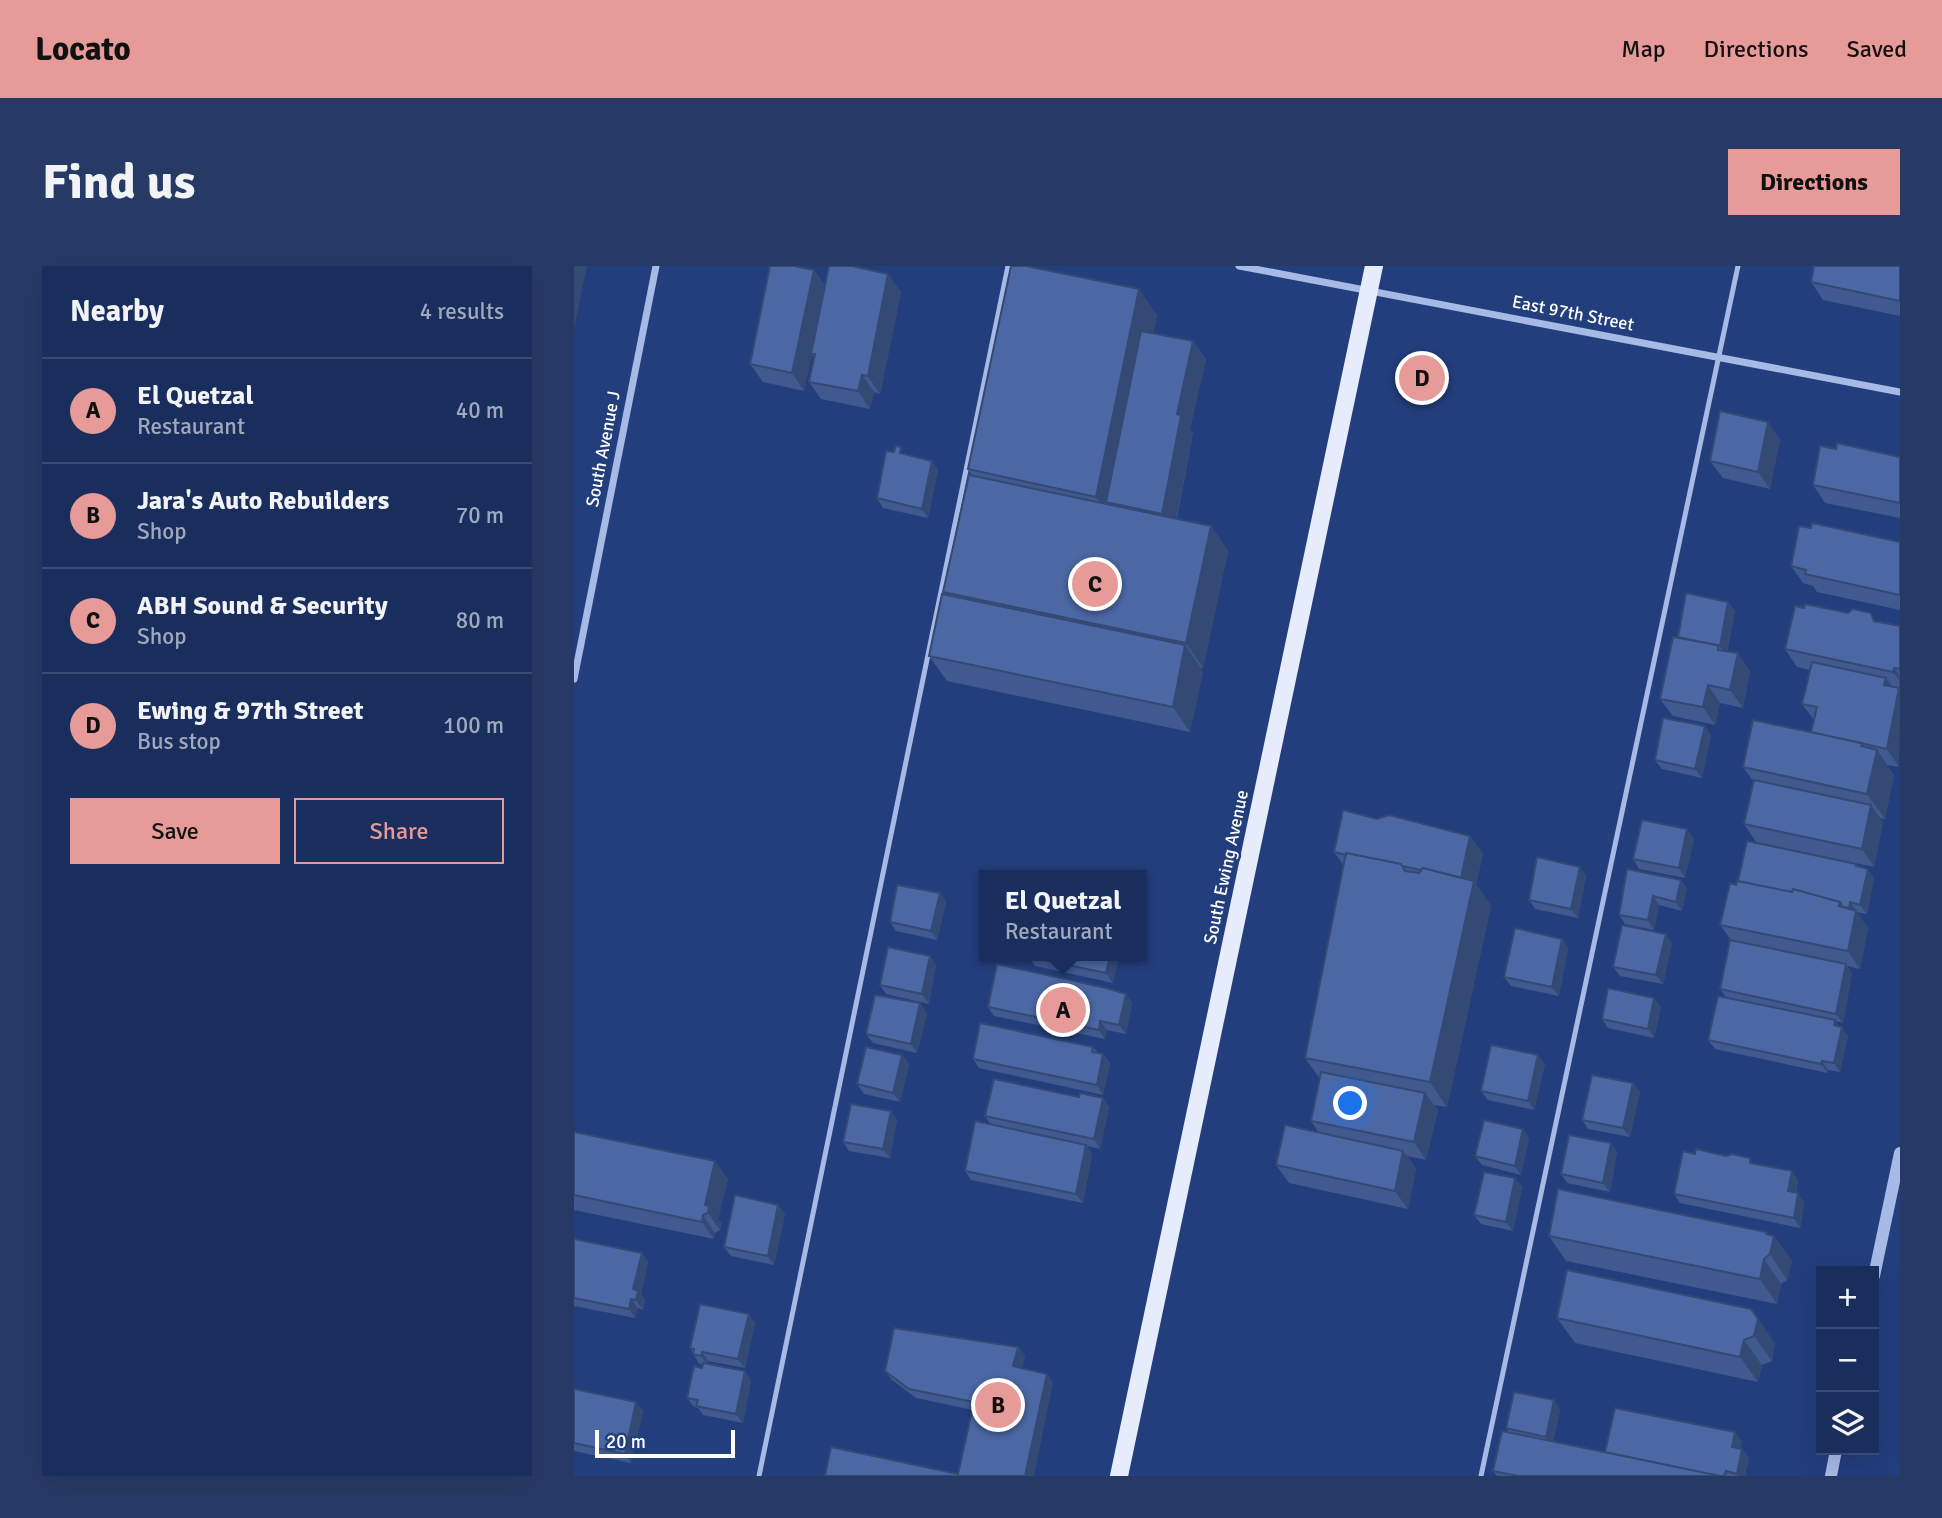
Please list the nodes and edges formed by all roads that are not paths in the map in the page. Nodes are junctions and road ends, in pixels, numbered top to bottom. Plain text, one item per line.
1 (656, 266) edge
2 (1008, 266) edge
3 (1239, 266) edge
4 (1374, 266) edge
5 (1738, 266) edge
6 (1368, 291) junction
7 (1718, 357) junction
8 (1900, 391) edge
9 (574, 679) edge
10 (1900, 1153) edge
11 (1876, 1266) edge
12 (1835, 1455) edge
13 (759, 1476) edge
14 (1119, 1476) edge
15 (1481, 1476) edge
16 (1831, 1476) edge

1 - 9 street, South Avenue J
2 - 13 lane
3 - 6 street, East 97th Street
4 - 6 main road, South Ewing Avenue
5 - 7 lane
6 - 7 street, East 97th Street
6 - 14 main road, South Ewing Avenue
7 - 8 street, East 97th Street
7 - 15 lane
10 - 11 street
12 - 16 street

